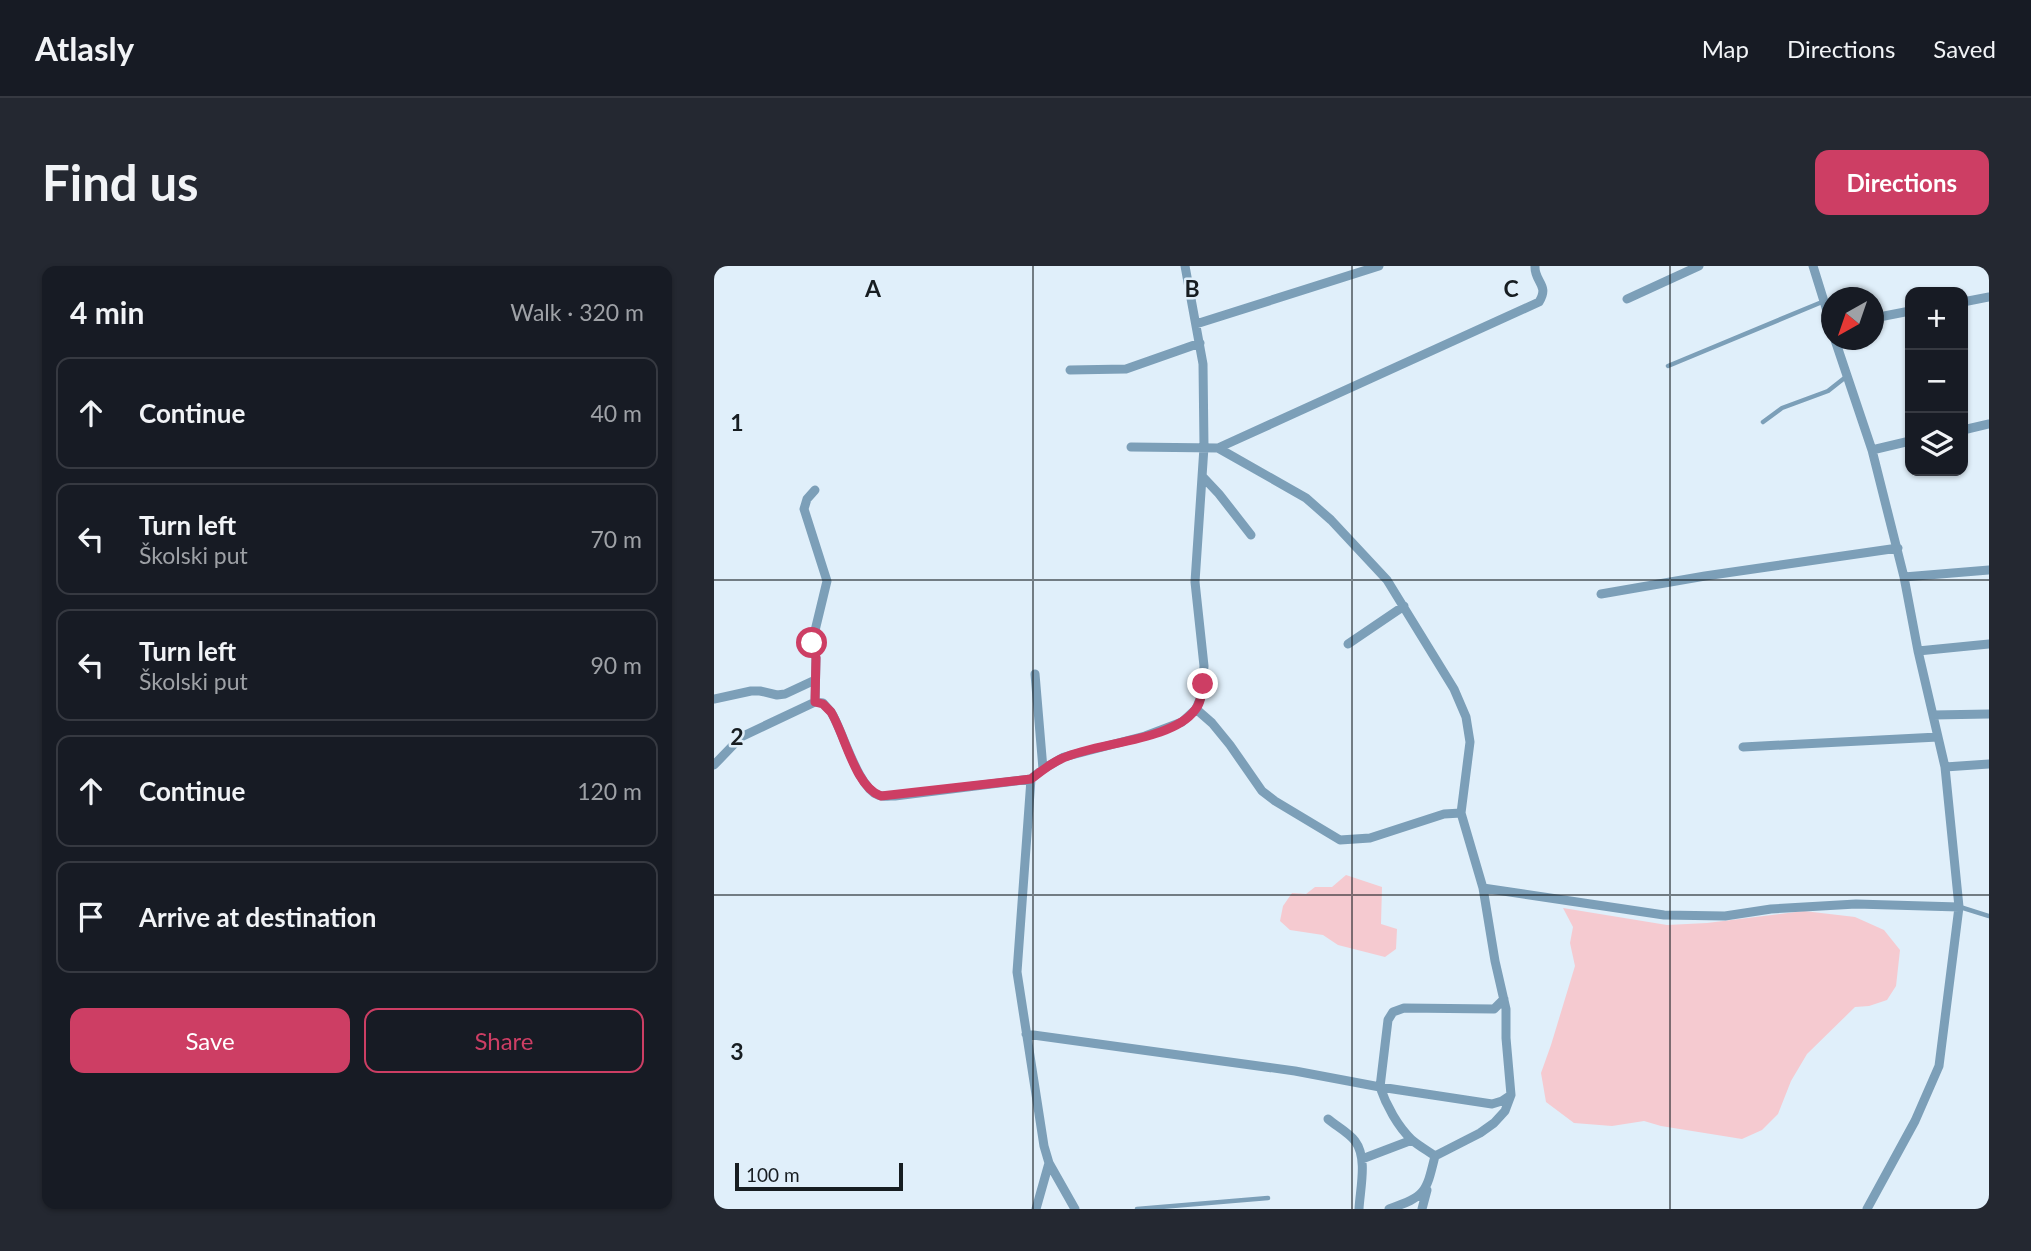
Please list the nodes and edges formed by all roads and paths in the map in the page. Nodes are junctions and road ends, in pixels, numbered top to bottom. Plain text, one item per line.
1 (1185, 266) edge
2 (1379, 266) edge
3 (1535, 266) edge
4 (1699, 266) edge
5 (1813, 266) edge
6 (1821, 295) edge
7 (1989, 297) edge
8 (1627, 299) dead end
9 (1968, 301) edge
10 (1821, 303) edge
11 (1905, 312) edge
12 (1884, 316) edge
13 (1196, 324) junction
14 (1200, 343) junction
15 (1839, 350) edge
16 (1668, 366) dead end
17 (1070, 370) dead end
18 (1848, 376) junction
19 (1763, 422) dead end
20 (1989, 424) edge
21 (1968, 429) edge
22 (1905, 442) edge
23 (1131, 447) dead end
24 (1204, 447) junction
25 (1218, 448) junction
26 (1872, 450) junction
27 (1203, 477) junction
28 (815, 490) dead end
29 (1251, 535) dead end
30 (1898, 548) junction
31 (1989, 570) edge
32 (1904, 577) junction
33 (1601, 594) dead end
34 (1404, 606) junction
35 (1348, 644) dead end
36 (1989, 644) edge
37 (1918, 651) junction
38 (1035, 674) dead end
39 (815, 680) junction
40 (714, 699) edge
41 (815, 702) junction
42 (1196, 709) junction
43 (1989, 714) edge
44 (1933, 715) junction
45 (1938, 737) junction
46 (1743, 747) dead end
47 (1989, 764) edge
48 (714, 765) edge
49 (1945, 767) junction
50 (1043, 769) junction
51 (1031, 779) junction
52 (1461, 813) junction
53 (1483, 888) junction
54 (1959, 907) junction
55 (1989, 916) edge
56 (1504, 999) junction
57 (1026, 1034) junction
58 (1380, 1087) junction
59 (1511, 1095) junction
60 (1328, 1119) dead end
61 (1412, 1140) junction
62 (1435, 1156) junction
63 (1362, 1159) junction
64 (1049, 1163) junction
65 (1427, 1187) junction
66 (1268, 1198) dead end
67 (1036, 1209) edge
68 (1075, 1209) edge
69 (1137, 1209) edge
70 (1359, 1209) edge
71 (1388, 1209) edge
72 (1422, 1209) edge
73 (1867, 1209) edge

1 - 13 street
2 - 13 street
3 - 25 street
4 - 8 street
5 - 6 street
7 - 9 street
10 - 16 lane
11 - 12 street
13 - 14 street
14 - 17 street
14 - 24 street
15 - 18 street
18 - 19 lane
18 - 26 street
20 - 21 street
22 - 26 street
23 - 24 street
24 - 25 street
24 - 27 street
25 - 34 street
26 - 30 street
27 - 29 street
27 - 42 street
28 - 39 street
30 - 32 street
30 - 33 street
31 - 32 street
32 - 37 street
34 - 35 street
34 - 52 street
36 - 37 street
37 - 44 street
38 - 50 street
39 - 40 street
39 - 41 street
41 - 48 street
41 - 51 street
42 - 50 street
42 - 52 street
43 - 44 street
44 - 45 street
45 - 46 street
45 - 49 street
47 - 49 street
49 - 54 street
50 - 51 street
51 - 57 street
52 - 53 street
53 - 54 street
53 - 56 street
54 - 55 lane
54 - 73 street
56 - 58 street
56 - 59 street
57 - 58 street
57 - 64 street
58 - 59 street
58 - 61 street
59 - 62 street
60 - 63 street
61 - 62 street
61 - 63 street
62 - 65 street
63 - 70 street
64 - 67 street
64 - 68 street
65 - 71 street
65 - 72 street
66 - 69 lane

